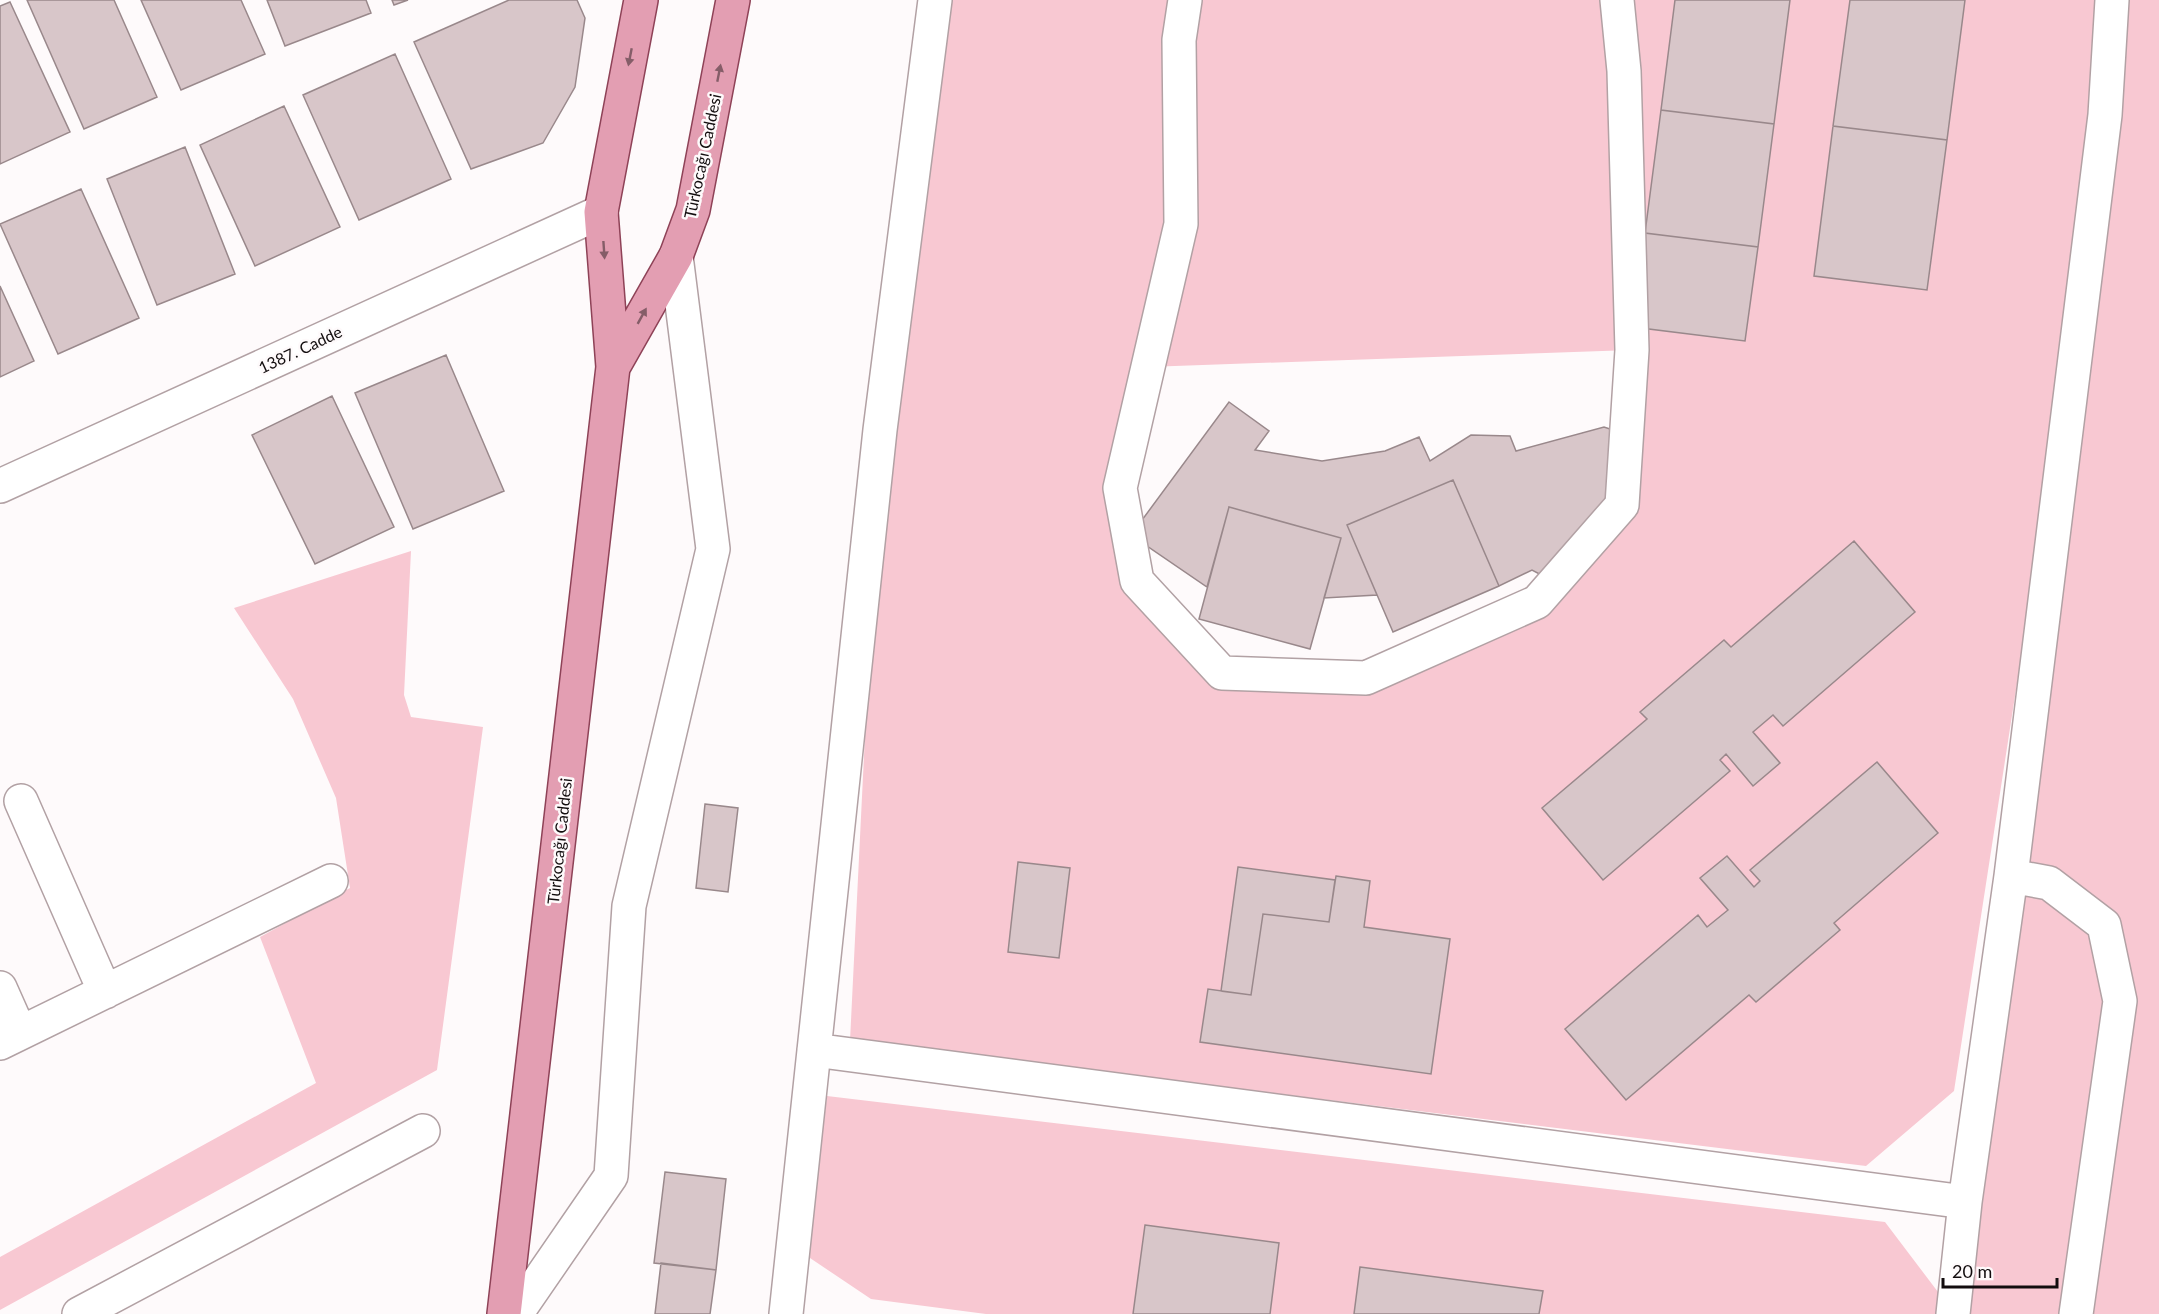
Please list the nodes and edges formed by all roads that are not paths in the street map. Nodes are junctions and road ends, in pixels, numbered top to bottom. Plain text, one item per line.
1 (641, 0) edge
2 (733, 0) edge
3 (935, 0) edge
4 (1185, 0) edge
5 (1617, 0) edge
6 (2112, 0) edge
7 (601, 212) junction
8 (676, 256) junction
9 (613, 367) junction
10 (0, 486) edge
11 (21, 801) dead end
12 (2011, 876) junction
13 (331, 881) dead end
14 (0, 988) edge
15 (105, 992) junction
16 (10, 1038) edge
17 (814, 1050) junction
18 (423, 1131) dead end
19 (1965, 1202) junction
20 (79, 1314) edge
21 (504, 1314) edge
22 (516, 1314) edge
23 (786, 1314) edge
24 (1953, 1314) edge
25 (2076, 1314) edge

1 -> 7 main road, Türkocağı Caddesi
8 -> 2 main road, Türkocağı Caddesi
3 - 17 street
4 - 5 street
6 - 12 street
7 -> 9 main road, Türkocağı Caddesi
7 - 10 street, 1387. Cadde
9 -> 8 main road, Türkocağı Caddesi
8 - 22 street
9 - 21 main road, Türkocağı Caddesi
11 - 15 street
12 - 19 street
12 - 25 street
13 - 15 street
14 - 16 street
15 - 16 street
17 - 19 street
17 - 23 street
18 - 20 street
19 - 24 street

